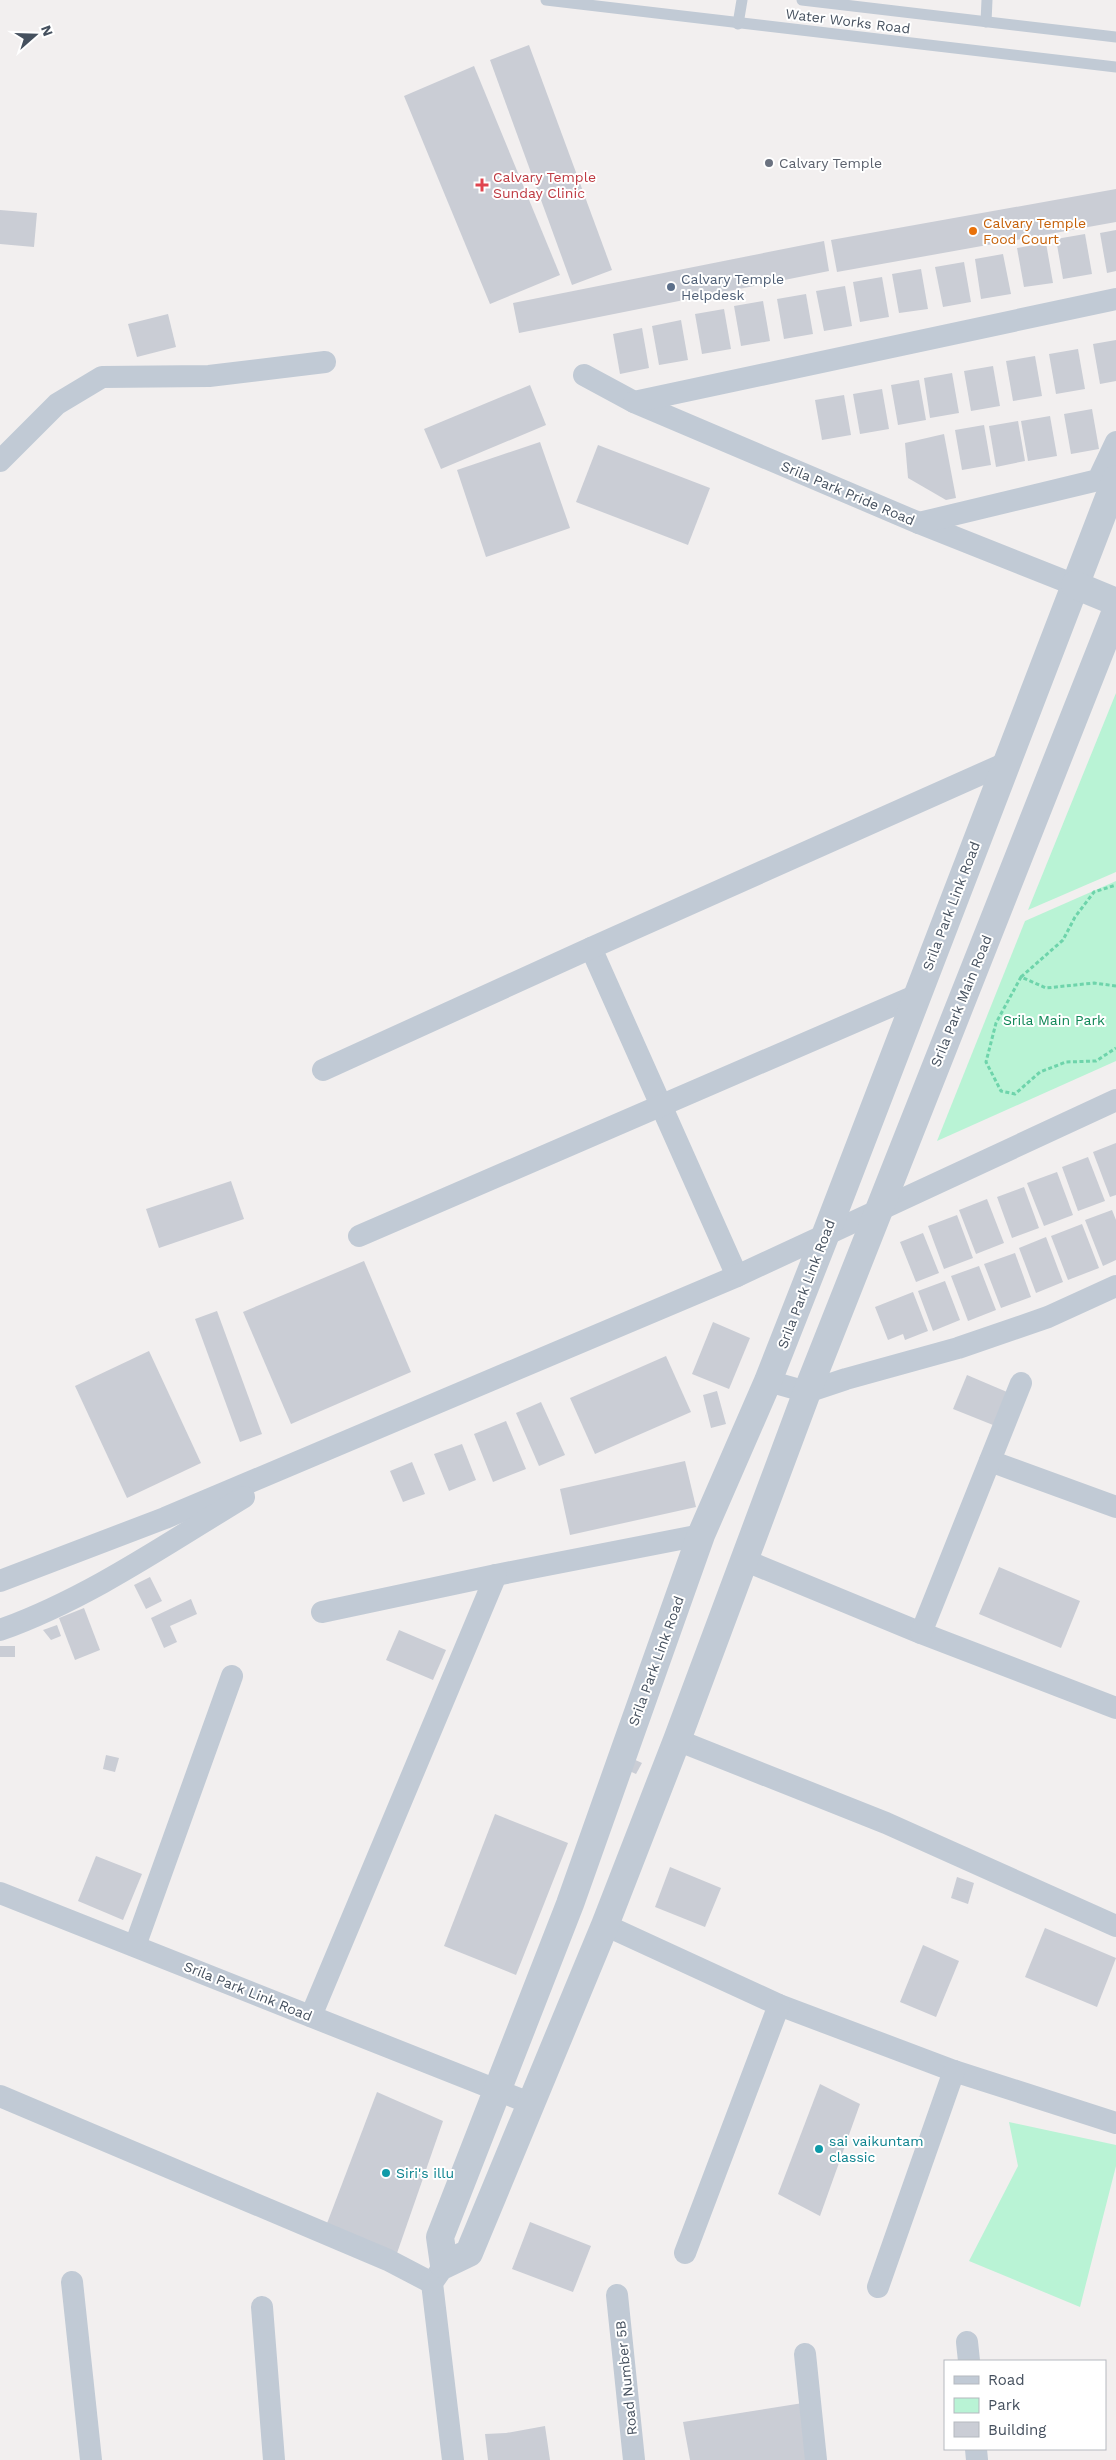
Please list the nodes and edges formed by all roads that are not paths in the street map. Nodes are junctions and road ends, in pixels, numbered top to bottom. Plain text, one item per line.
1 (546, 0) edge
2 (742, 0) edge
3 (802, 0) edge
4 (986, 0) edge
5 (986, 22) junction
6 (738, 24) junction
7 (1116, 37) edge
8 (1116, 67) edge
9 (1116, 299) edge
10 (325, 362) dead end
11 (584, 375) dead end
12 (634, 402) junction
13 (1116, 442) edge
14 (0, 461) edge
15 (1116, 479) edge
16 (918, 523) junction
17 (1075, 585) junction
18 (1116, 602) edge
19 (1116, 611) edge
20 (1006, 763) junction
21 (591, 948) junction
22 (917, 995) junction
23 (323, 1070) dead end
24 (1116, 1100) edge
25 (661, 1106) junction
26 (878, 1211) junction
27 (359, 1236) dead end
28 (825, 1236) junction
29 (737, 1276) junction
30 (1116, 1286) edge
31 (768, 1381) junction
32 (1021, 1383) dead end
33 (807, 1392) junction
34 (312, 1457) junction
35 (990, 1461) junction
36 (1116, 1507) edge
37 (701, 1535) junction
38 (744, 1560) junction
39 (496, 1575) junction
40 (0, 1581) edge
41 (322, 1612) dead end
42 (0, 1630) edge
43 (921, 1633) junction
44 (232, 1676) dead end
45 (1116, 1708) edge
46 (677, 1740) junction
47 (0, 1893) edge
48 (605, 1925) junction
49 (1116, 1926) edge
50 (135, 1946) junction
51 (779, 2005) junction
52 (311, 2016) junction
53 (954, 2071) junction
54 (496, 2090) junction
55 (0, 2096) edge
56 (532, 2104) junction
57 (1116, 2124) edge
58 (685, 2253) dead end
59 (438, 2274) junction
60 (72, 2282) dead end
61 (878, 2287) dead end
62 (617, 2295) dead end
63 (262, 2307) dead end
64 (805, 2354) dead end
65 (91, 2460) edge
66 (274, 2460) edge
67 (453, 2460) edge
68 (634, 2460) edge
69 (816, 2460) edge

1 - 6 lane, Water Works Road
2 - 6 lane
3 - 5 lane, Water Works Road
4 - 5 lane
5 - 7 lane, Water Works Road
6 - 8 lane, Water Works Road
9 - 12 street
10 - 14 street
11 - 12 street, Srila Park Pride Road
12 - 16 street, Srila Park Pride Road
13 - 16 street
15 - 17 street, Srila Park Link Road
16 - 17 street, Srila Park Pride Road
17 - 18 street, Srila Park Pride Road
17 - 20 street, Srila Park Link Road
19 - 26 street, Srila Park Main Road
20 - 21 street
20 - 22 street, Srila Park Link Road
21 - 23 street
21 - 25 street
22 - 25 street
22 - 28 street, Srila Park Link Road
24 - 26 street
25 - 27 street
25 - 29 street
26 - 28 street
26 - 33 street, Srila Park Main Road
28 - 29 street
28 - 31 street, Srila Park Link Road
29 - 34 street
30 - 33 street
31 - 33 street
31 - 37 street, Srila Park Link Road
32 - 35 street
33 - 38 street
34 - 40 street
34 - 42 street
35 - 36 street
35 - 43 street
37 - 39 street
37 - 54 street, Srila Park Link Road
38 - 43 street
38 - 46 street
39 - 41 street
39 - 52 street
43 - 45 street
44 - 50 street
46 - 48 street
46 - 49 street
47 - 50 street, Srila Park Link Road
48 - 51 street
48 - 56 street
50 - 52 street, Srila Park Link Road
51 - 53 street
51 - 58 street
52 - 54 street, Srila Park Link Road
53 - 57 street
53 - 61 street
54 - 56 street, Srila Park Link Road
54 - 59 street, Srila Park Link Road
55 - 59 street
56 - 59 street
59 - 67 street
60 - 65 street
62 - 68 street, Road Number 5B
63 - 66 street
64 - 69 street

